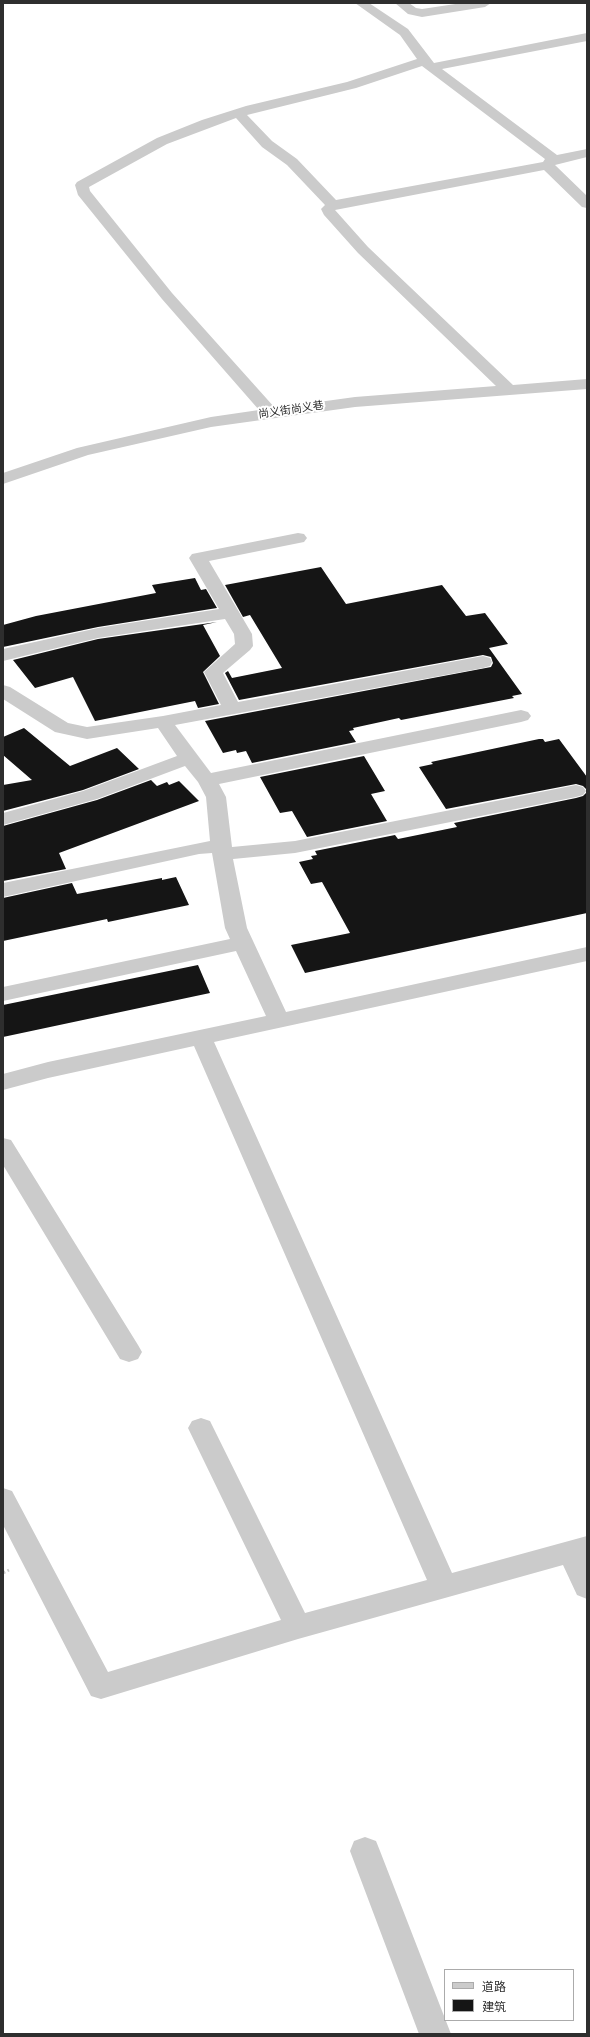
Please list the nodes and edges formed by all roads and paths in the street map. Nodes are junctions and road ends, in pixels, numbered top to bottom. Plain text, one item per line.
1 (361, 3) edge
2 (401, 3) edge
3 (483, 3) edge
4 (587, 37) edge
5 (428, 64) junction
6 (238, 113) junction
7 (587, 152) edge
8 (550, 163) junction
9 (334, 204) junction
10 (587, 204) edge
11 (587, 384) edge
12 (509, 390) junction
13 (270, 413) junction
14 (3, 479) edge
15 (298, 538) dead end
16 (230, 612) junction
17 (3, 655) edge
18 (483, 662) dead end
19 (3, 690) edge
20 (232, 710) junction
21 (522, 716) dead end
22 (163, 722) junction
23 (189, 758) junction
24 (207, 780) junction
25 (576, 792) dead end
26 (3, 819) edge
27 (222, 850) junction
28 (3, 890) edge
29 (242, 943) junction
30 (587, 954) edge
31 (3, 994) edge
32 (279, 1021) junction
33 (201, 1037) junction
34 (3, 1082) edge
35 (3, 1146) edge
36 (129, 1352) dead end
37 (201, 1428) dead end
38 (3, 1499) edge
39 (578, 1550) edge
40 (444, 1587) junction
41 (587, 1588) edge
42 (298, 1627) junction
43 (365, 1850) dead end
44 (435, 2034) edge

1 - 5 street
2 - 3 street
4 - 5 street
5 - 6 street
5 - 8 street
6 - 9 street
6 - 13 street
7 - 8 street
8 - 9 street
8 - 10 street
9 - 12 street
11 - 12 street, 尚义街尚义巷
12 - 13 street, 尚义街尚义巷
13 - 14 street, 尚义街尚义巷
15 - 16 street
16 - 17 street
16 - 20 street
18 - 20 street
19 - 22 street
20 - 22 street
21 - 24 street
22 - 23 street
23 - 24 street
23 - 26 street
24 - 27 street
25 - 27 street
27 - 28 street
27 - 29 street
29 - 31 street
29 - 32 street
30 - 32 street
32 - 33 street
33 - 34 street
33 - 40 street
35 - 36 street
37 - 42 street
38 - 42 street
39 - 40 street
39 - 41 street
40 - 42 street
43 - 44 street

